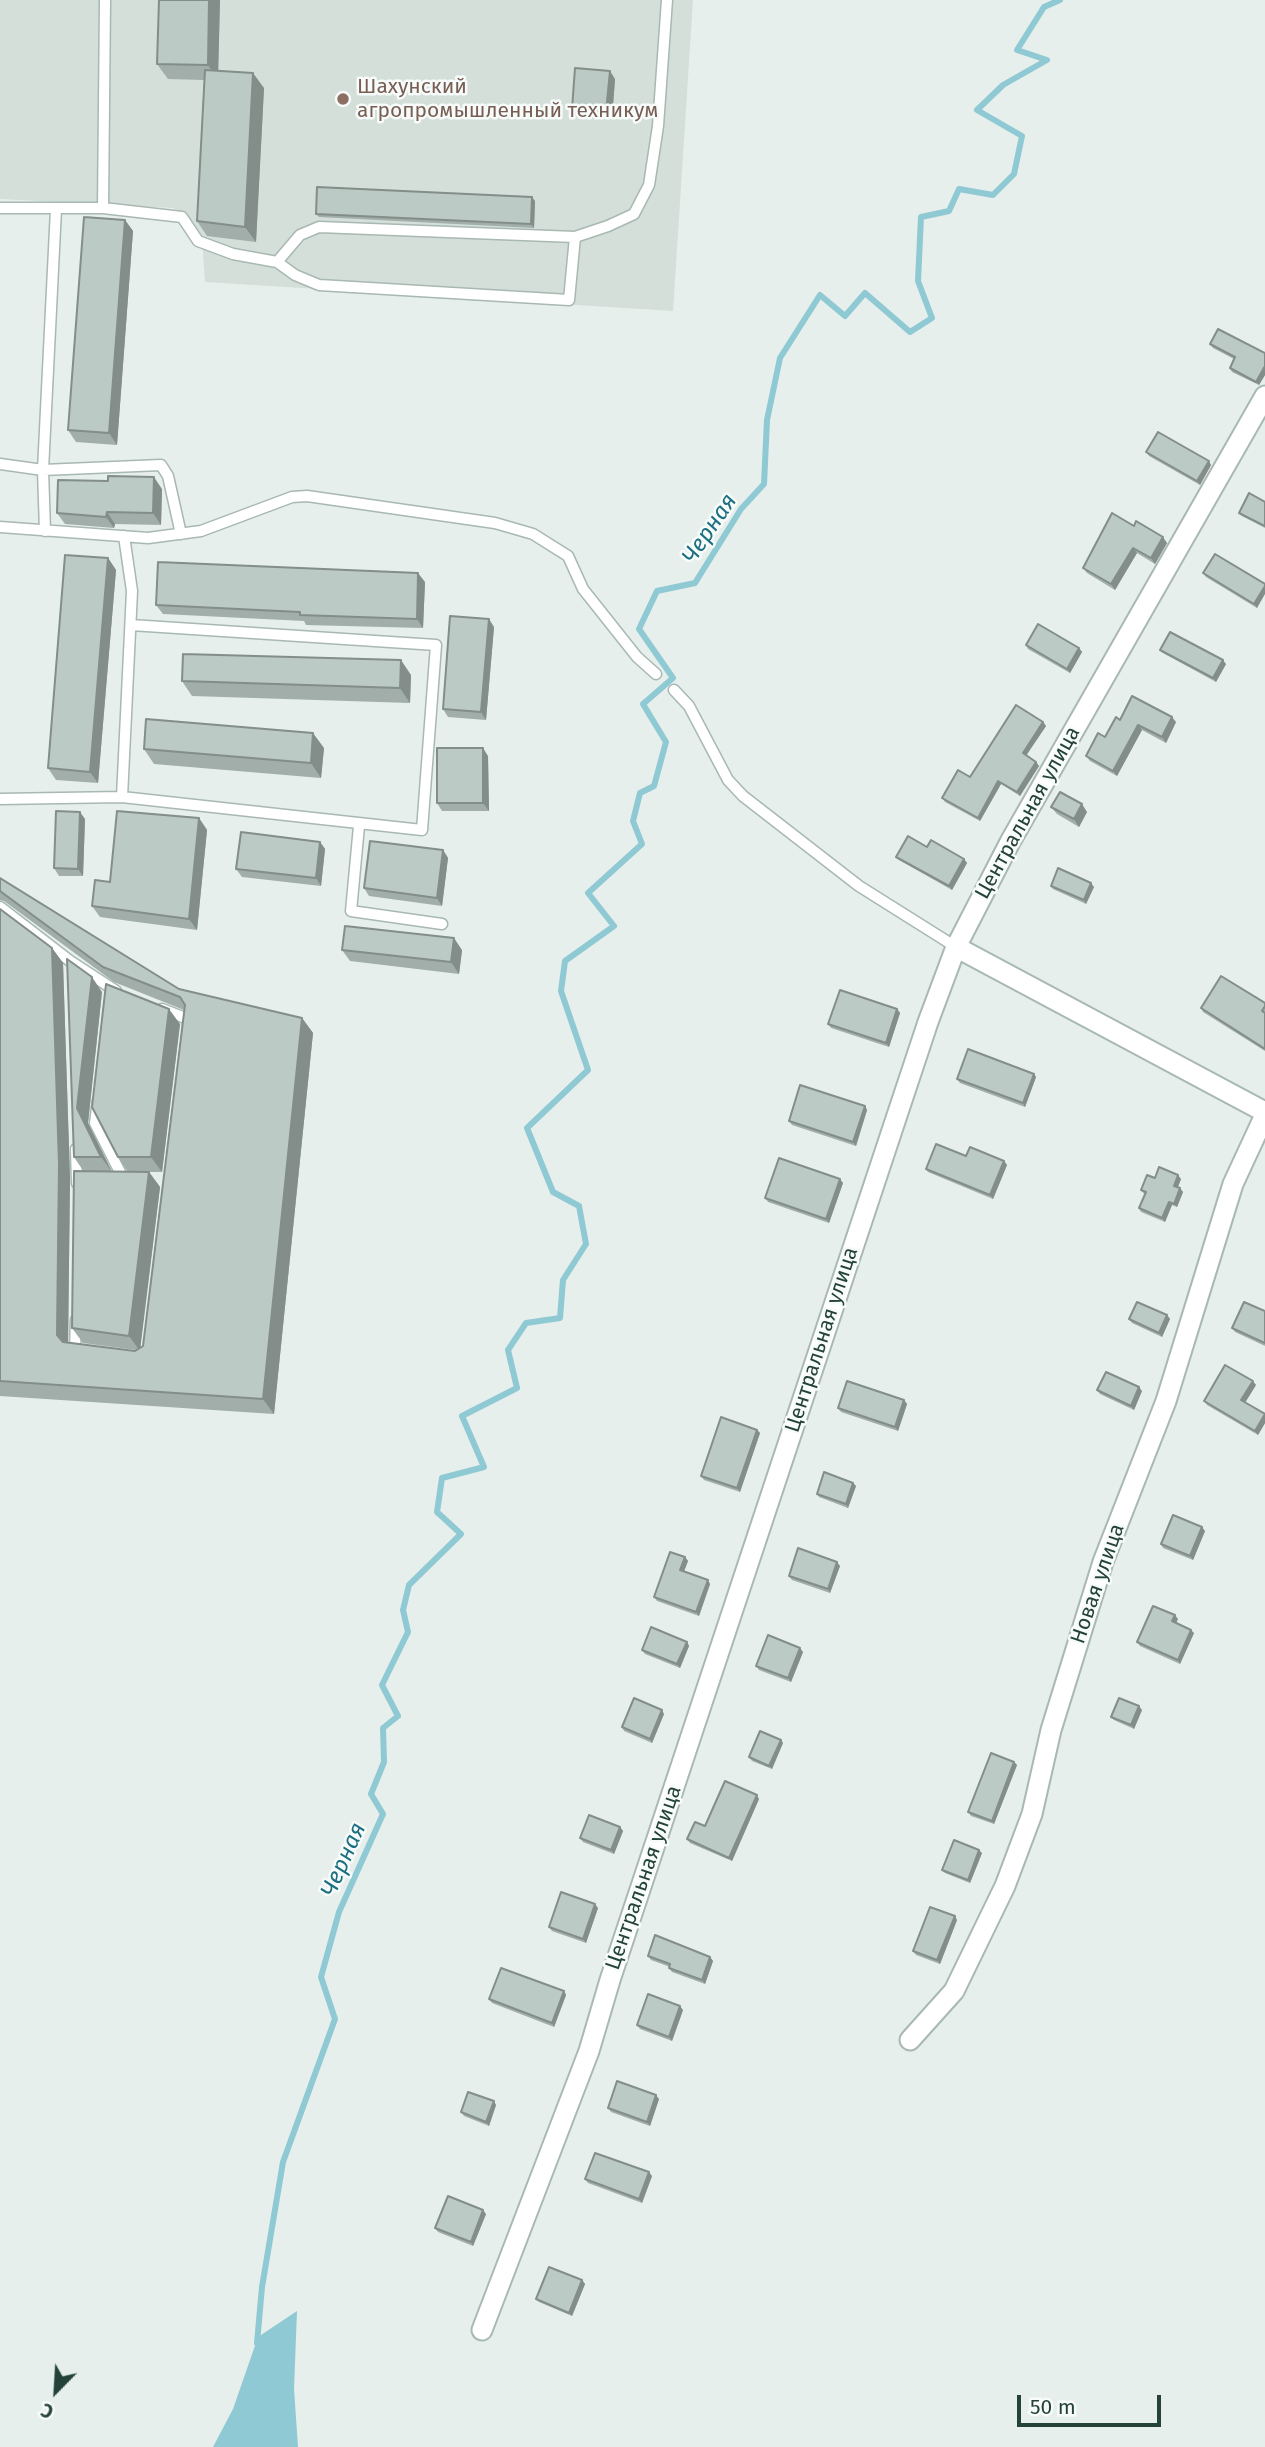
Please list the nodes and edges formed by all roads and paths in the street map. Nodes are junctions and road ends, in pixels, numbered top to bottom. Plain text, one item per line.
1 (105, 0) edge
2 (667, 0) edge
3 (0, 208) edge
4 (103, 208) junction
5 (56, 209) junction
6 (575, 237) junction
7 (277, 262) junction
8 (1265, 396) edge
9 (0, 464) edge
10 (43, 470) junction
11 (0, 527) edge
12 (46, 531) junction
13 (181, 534) junction
14 (124, 536) junction
15 (131, 625) junction
16 (656, 674) dead end
17 (674, 690) dead end
18 (122, 797) junction
19 (0, 799) edge
20 (359, 825) junction
21 (0, 908) edge
22 (442, 924) dead end
23 (956, 947) junction
24 (70, 961) junction
25 (70, 975) edge
26 (123, 994) edge
27 (149, 1004) edge
28 (187, 1033) edge
29 (100, 1084) edge
30 (1265, 1113) edge
31 (76, 1138) edge
32 (77, 1179) junction
33 (89, 1179) edge
34 (112, 1179) edge
35 (77, 1192) edge
36 (76, 1311) edge
37 (87, 1352) edge
38 (910, 2040) dead end
39 (482, 2330) dead end

1 - 4 lane
2 - 6 lane
3 - 5 lane
4 - 5 lane
4 - 7 lane
5 - 10 lane
6 - 7 lane
6 - 7 lane
8 - 23 street, Центральная улица
9 - 10 lane
10 - 12 lane
10 - 13 lane
11 - 12 lane
12 - 14 lane
13 - 14 lane
13 - 16 lane
14 - 15 lane
15 - 18 lane
15 - 20 lane
17 - 23 lane
18 - 19 lane
18 - 20 lane
20 - 22 lane
21 - 24 lane
23 - 30 street
23 - 39 street, Центральная улица
24 - 25 lane
24 - 26 lane
27 - 28 lane
29 - 34 lane
30 - 38 street, Новая улица
31 - 32 lane
32 - 33 lane
32 - 35 lane
36 - 37 lane

